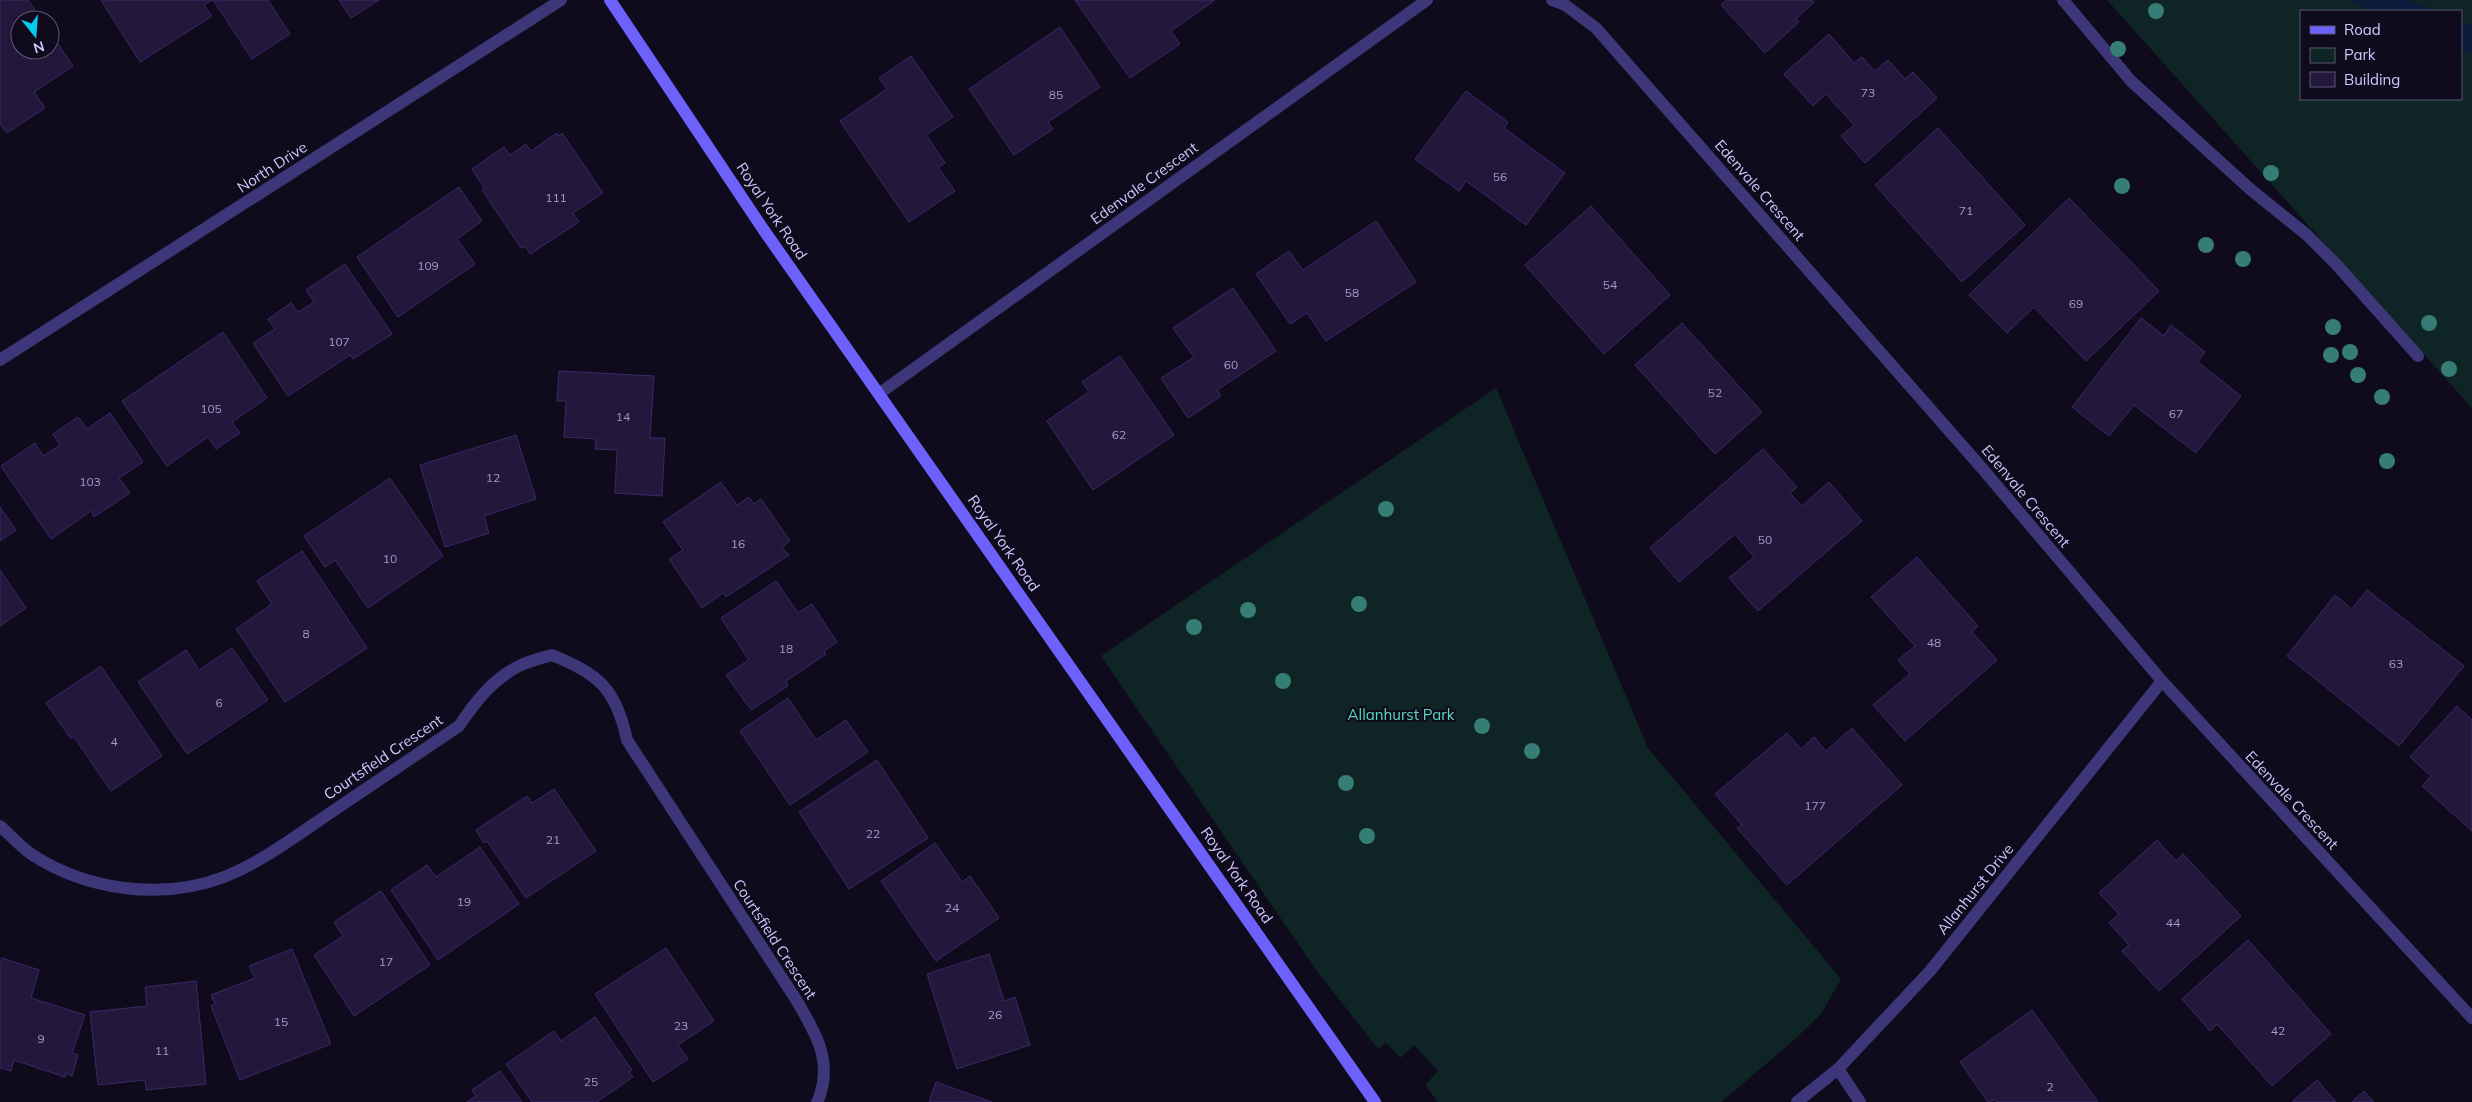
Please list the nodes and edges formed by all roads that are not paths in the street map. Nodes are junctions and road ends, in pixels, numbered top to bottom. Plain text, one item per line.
1 (561, 0) edge
2 (610, 0) edge
3 (1427, 0) edge
4 (1552, 0) edge
5 (2063, 0) edge
6 (2418, 356) dead end
7 (0, 360) edge
8 (880, 394) junction
9 (2162, 681) junction
10 (0, 826) edge
11 (2472, 1018) edge
12 (1838, 1069) junction
13 (817, 1102) edge
14 (1376, 1102) edge
15 (1797, 1102) edge
16 (1860, 1102) edge

1 - 7 street, North Drive
2 - 8 main road, Royal York Road
3 - 8 street, Edenvale Crescent
4 - 9 street, Edenvale Crescent
5 - 6 street
8 - 14 main road, Royal York Road
9 - 11 street, Edenvale Crescent
9 - 12 street, Allanhurst Drive
10 - 13 street, Courtsfield Crescent
12 - 15 street, Allanhurst Drive
12 - 16 street

